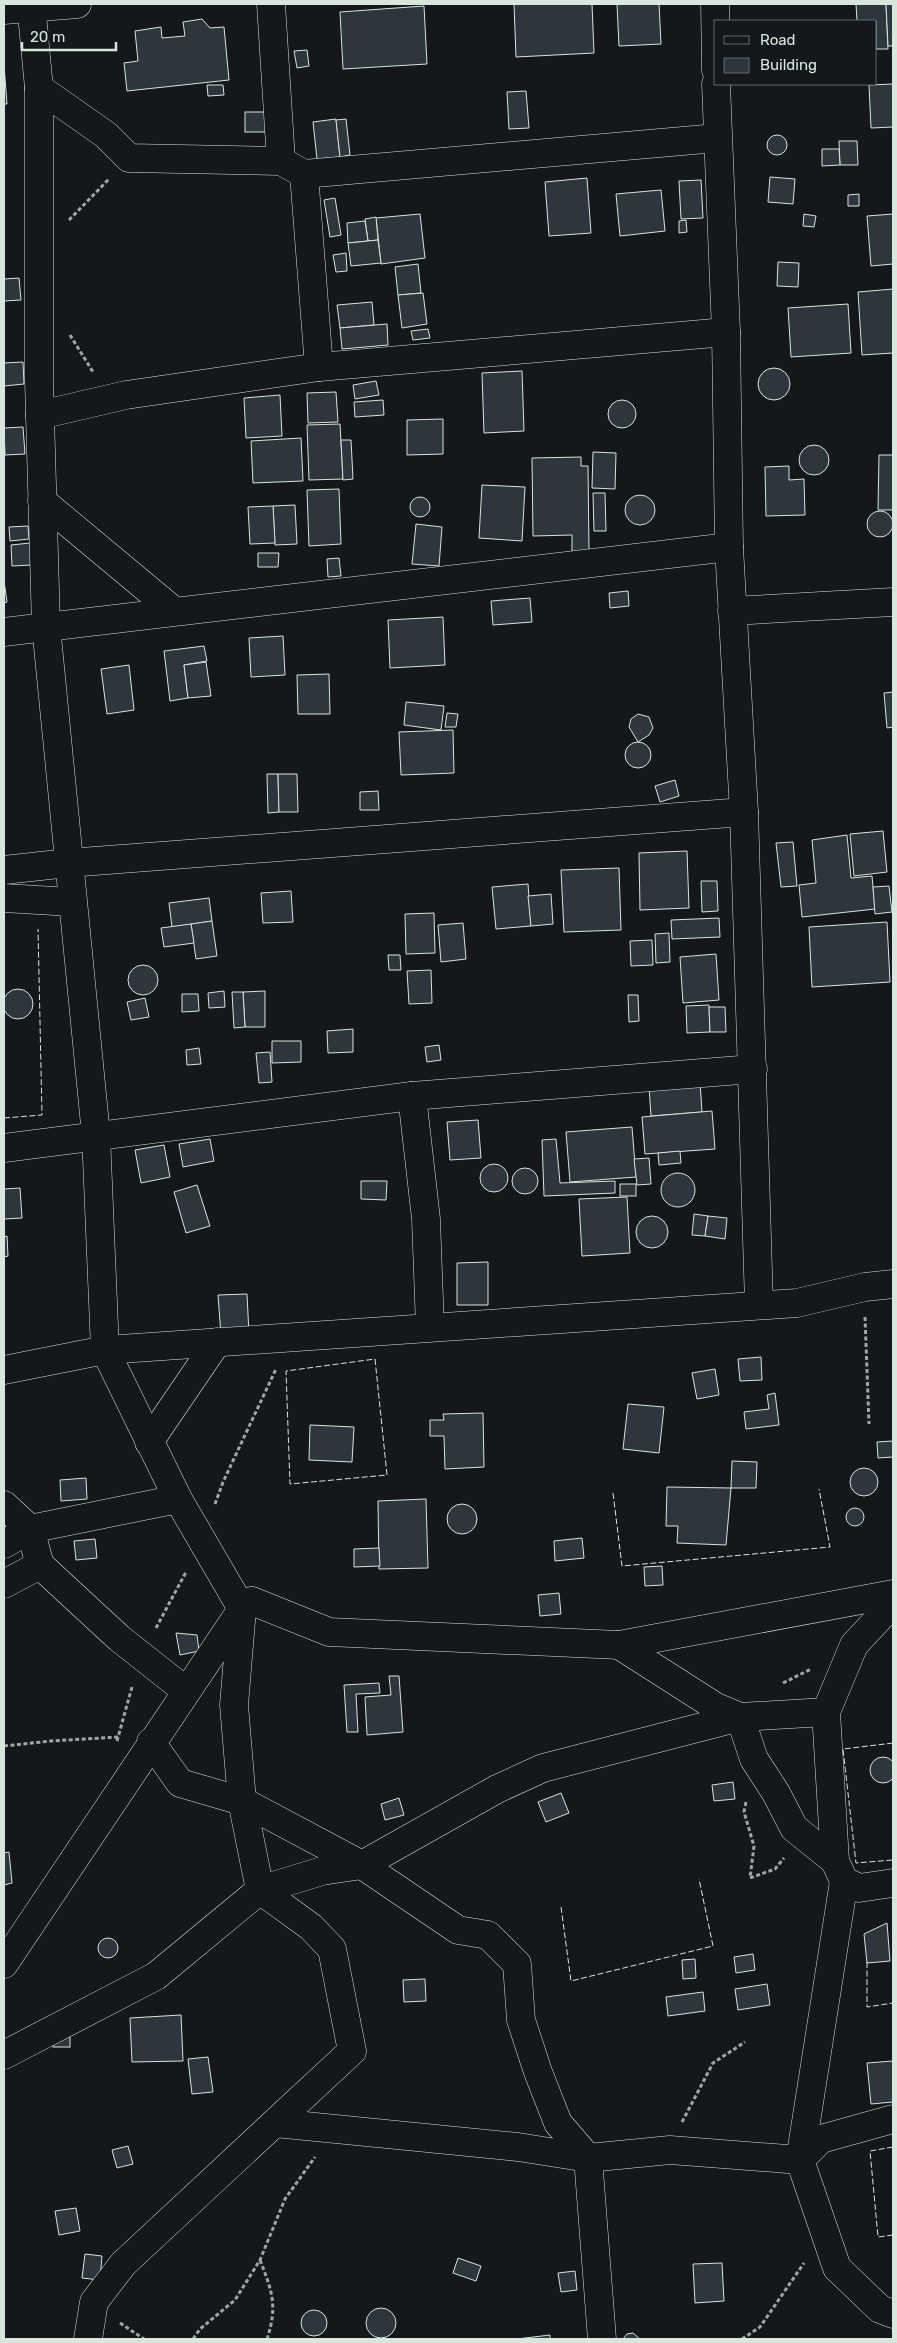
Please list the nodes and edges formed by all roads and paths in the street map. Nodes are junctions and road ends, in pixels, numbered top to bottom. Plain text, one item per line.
1 (77, 4) edge
2 (271, 4) edge
3 (715, 4) edge
4 (31, 6) edge
5 (4, 10) edge
6 (715, 20) edge
7 (716, 85) edge
8 (40, 88) junction
9 (717, 138) junction
10 (129, 158) junction
11 (293, 167) junction
12 (64, 225) dead end
13 (66, 328) dead end
14 (726, 332) junction
15 (319, 367) junction
16 (126, 395) junction
17 (40, 415) junction
18 (42, 501) junction
19 (729, 547) junction
20 (893, 602) edge
21 (174, 611) junction
22 (732, 611) junction
23 (46, 626) junction
24 (4, 632) edge
25 (744, 812) junction
26 (68, 863) junction
27 (4, 870) edge
28 (4, 898) edge
29 (72, 902) junction
30 (753, 1069) junction
31 (412, 1096) junction
32 (96, 1135) junction
33 (4, 1148) edge
34 (893, 1284) edge
35 (865, 1287) junction
36 (759, 1304) junction
37 (430, 1327) junction
38 (217, 1342) junction
39 (104, 1350) junction
40 (4, 1370) edge
41 (869, 1424) dead end
42 (149, 1442) junction
43 (178, 1499) junction
44 (4, 1505) edge
45 (30, 1529) junction
46 (4, 1544) edge
47 (40, 1565) junction
48 (4, 1584) edge
49 (893, 1594) edge
50 (893, 1602) edge
51 (242, 1610) junction
52 (619, 1645) junction
53 (812, 1669) dead end
54 (779, 1685) dead end
55 (186, 1691) junction
56 (826, 1712) junction
57 (740, 1717) junction
58 (152, 1742) junction
59 (4, 1746) edge
60 (242, 1800) junction
61 (362, 1864) junction
62 (839, 1871) junction
63 (893, 1883) edge
64 (260, 1890) junction
65 (4, 1964) edge
66 (745, 2042) dead end
67 (4, 2055) edge
68 (893, 2119) edge
69 (275, 2123) junction
70 (333, 2130) junction
71 (670, 2150) junction
72 (588, 2158) junction
73 (800, 2160) junction
74 (804, 2255) dead end
75 (260, 2260) junction
76 (893, 2314) edge
77 (88, 2339) edge
78 (193, 2339) edge
79 (267, 2339) edge
80 (602, 2339) edge
81 (742, 2339) edge

1 - 4 street
2 - 11 street
3 - 6 street
4 - 5 street
4 - 8 street
7 - 9 street
8 - 10 street
8 - 17 street
9 - 11 street
9 - 14 street
10 - 11 street
10 - 12 path
11 - 15 street
13 - 16 path
14 - 15 street
14 - 19 street
15 - 16 street
16 - 17 street
17 - 18 street
18 - 21 street
18 - 23 street
19 - 21 street
19 - 22 street
20 - 22 street
21 - 23 street
22 - 25 street
23 - 24 street
23 - 26 street
25 - 26 street
25 - 30 street
26 - 27 street
26 - 29 street
28 - 29 street
29 - 32 street
30 - 31 street
30 - 36 street
31 - 32 street
31 - 37 street
32 - 33 street
32 - 39 street
34 - 35 street
35 - 36 street
35 - 41 path
36 - 37 street
37 - 38 street
38 - 39 street
38 - 42 street
39 - 40 street
39 - 42 street
42 - 43 street
43 - 45 street
43 - 51 street
44 - 45 street
45 - 46 street
45 - 47 street
47 - 48 street
47 - 55 street
49 - 52 street
50 - 56 street
51 - 52 street
51 - 55 street
51 - 60 street
52 - 57 street
53 - 54 path
55 - 58 street
56 - 57 street
56 - 62 street
57 - 61 street
57 - 62 street
58 - 59 path
58 - 60 street
58 - 65 street
60 - 61 street
60 - 64 street
61 - 64 street
61 - 72 street
62 - 63 street
62 - 73 street
64 - 67 street
64 - 69 street
66 - 71 path
68 - 73 street
69 - 70 street
69 - 77 street
70 - 72 street
70 - 75 path
71 - 72 street
71 - 73 street
72 - 80 street
73 - 76 street
74 - 81 path
75 - 78 path
75 - 79 path

